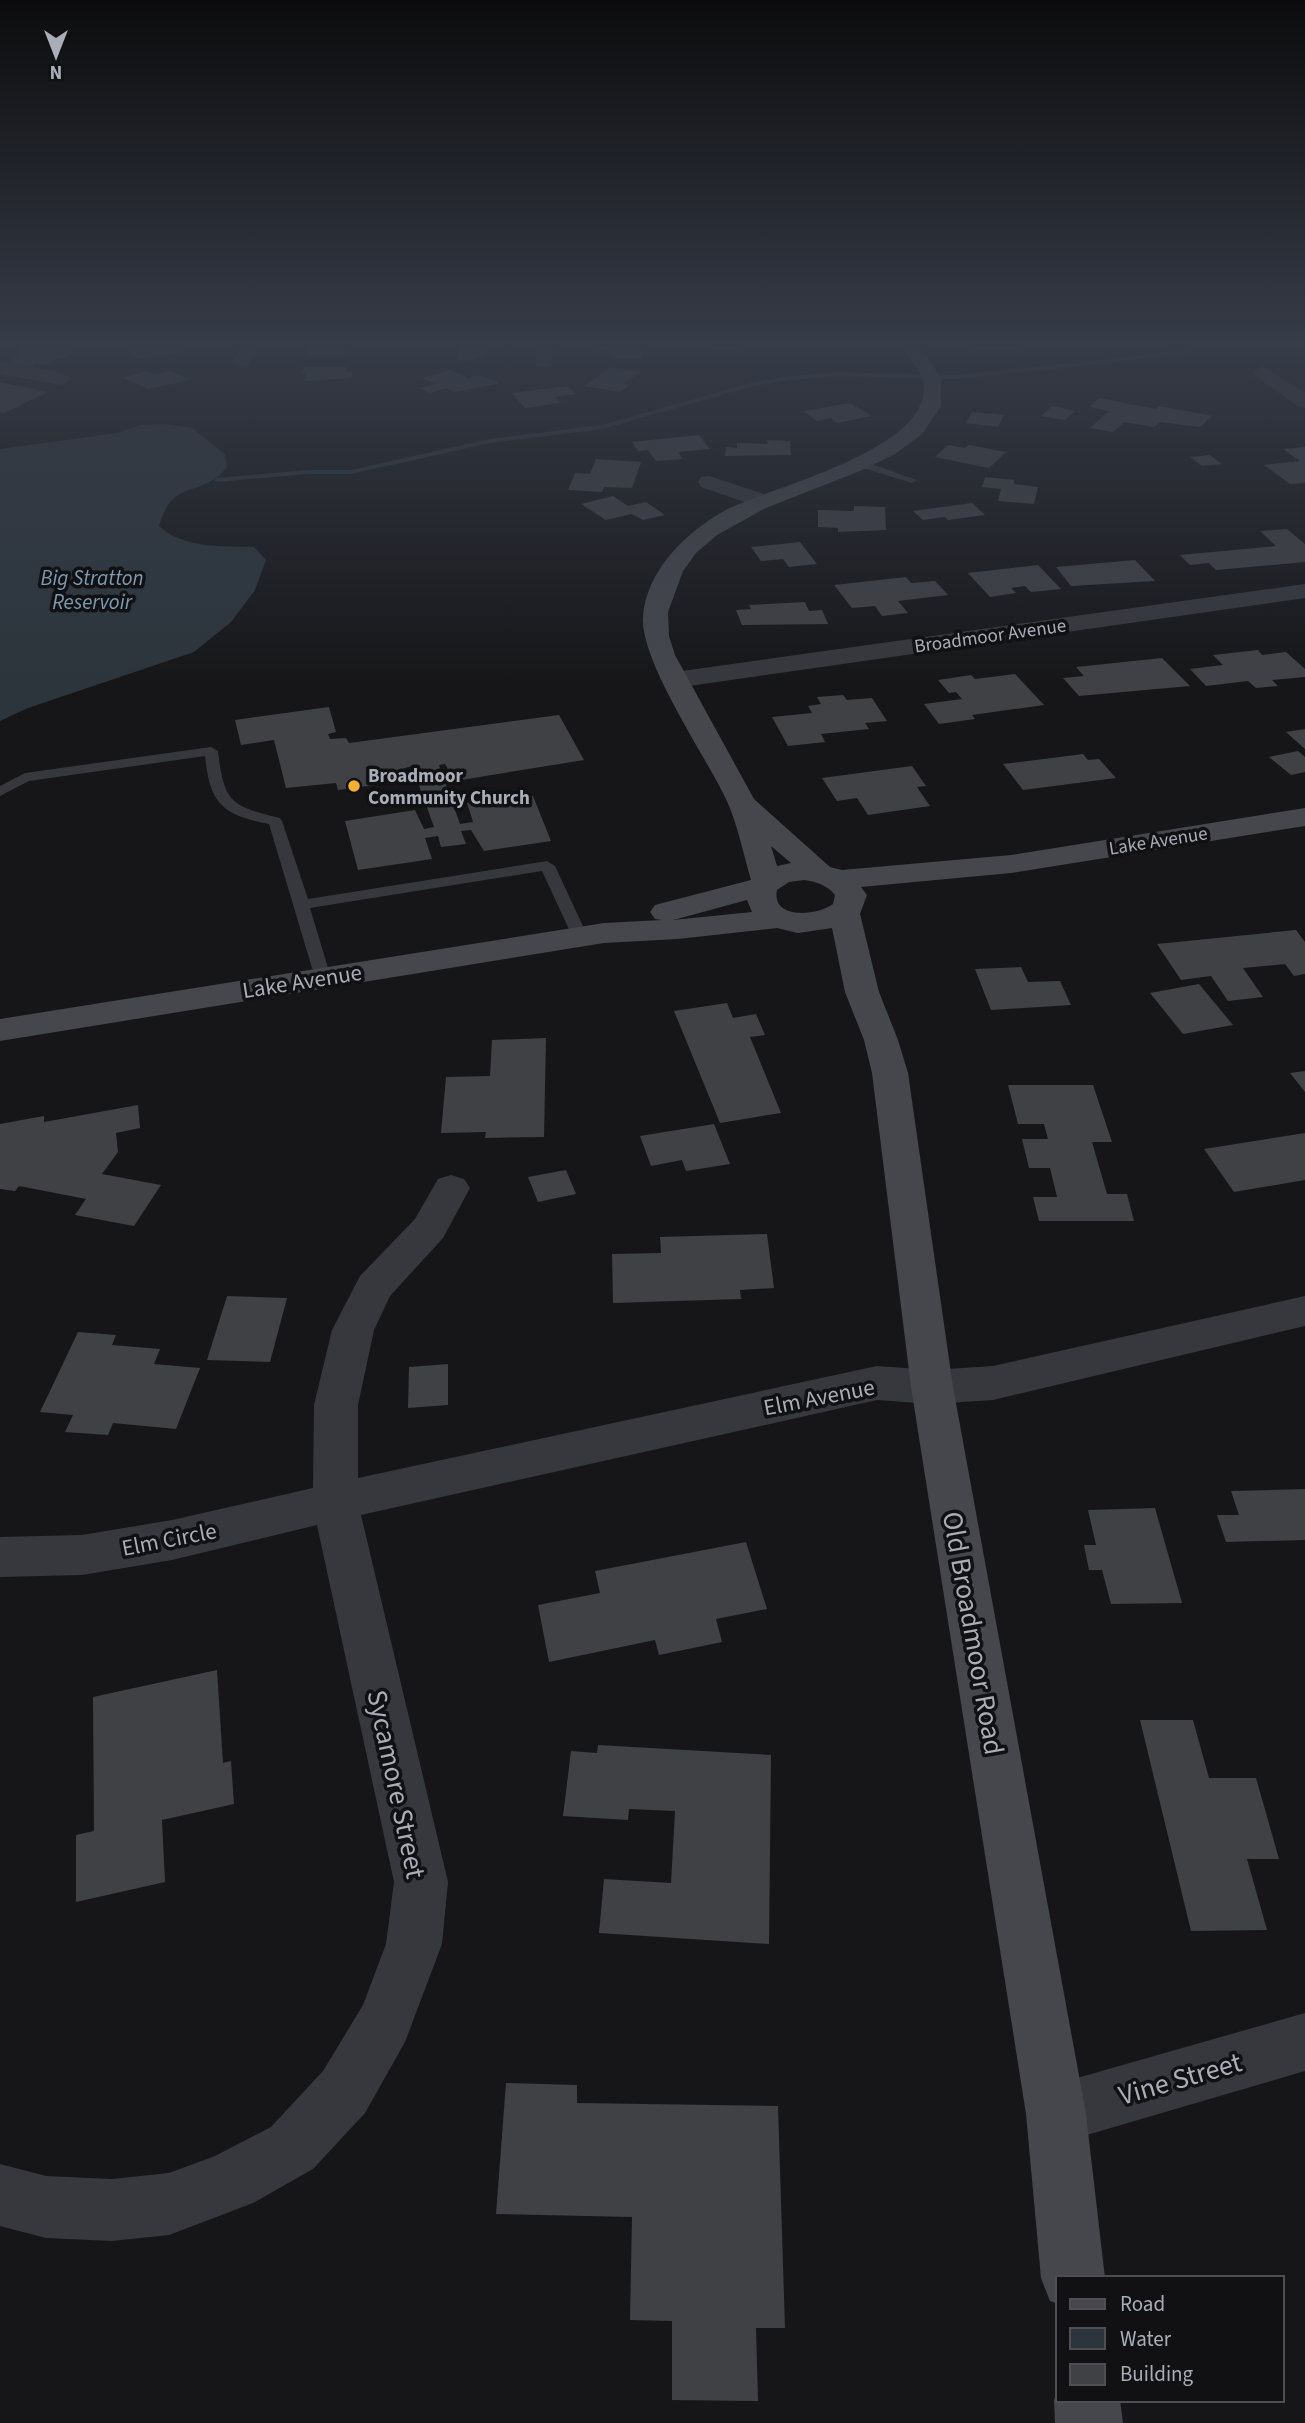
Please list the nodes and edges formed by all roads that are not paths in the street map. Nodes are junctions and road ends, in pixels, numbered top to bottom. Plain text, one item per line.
1 (871, 459) edge
2 (861, 464) junction
3 (912, 480) dead end
4 (709, 482) dead end
5 (762, 501) junction
6 (1305, 591) edge
7 (675, 680) junction
8 (0, 792) edge
9 (743, 804) junction
10 (1305, 817) edge
11 (765, 884) junction
12 (838, 892) junction
13 (300, 905) junction
14 (790, 920) junction
15 (592, 935) junction
16 (323, 978) junction
17 (862, 992) junction
18 (0, 1030) edge
19 (451, 1188) dead end
20 (1305, 1311) edge
21 (932, 1387) junction
22 (335, 1502) junction
23 (0, 1557) edge
24 (1305, 2042) edge
25 (1056, 2114) junction
26 (0, 2195) edge
27 (1073, 2276) edge
28 (1087, 2402) edge
29 (1089, 2423) edge

1 - 2 street
2 - 3 lane
2 - 5 street
4 - 5 street
5 - 7 street
6 - 7 street, Broadmoor Avenue
7 - 9 street
8 - 13 lane
9 - 11 street
9 - 12 street
10 - 12 street, Lake Avenue
11 - 12 street, Lake Avenue
11 - 14 street, Old Broadmoor Road
11 - 15 street, Lake Avenue
12 - 14 street, Lake Avenue
12 - 17 street, Old Broadmoor Road
13 - 15 lane
13 - 16 lane
14 - 15 street, Lake Avenue
14 - 17 street, Old Broadmoor Road
15 - 16 street, Lake Avenue
16 - 18 street, Lake Avenue
17 - 21 street, Old Broadmoor Road
19 - 22 street, Sycamore Street
20 - 21 street, Elm Avenue
21 - 22 street, Elm Avenue
21 - 25 street, Old Broadmoor Road
22 - 23 street, Elm Circle
22 - 26 street, Sycamore Street
24 - 25 street, Vine Street
25 - 27 street, Old Broadmoor Road
28 - 29 street

